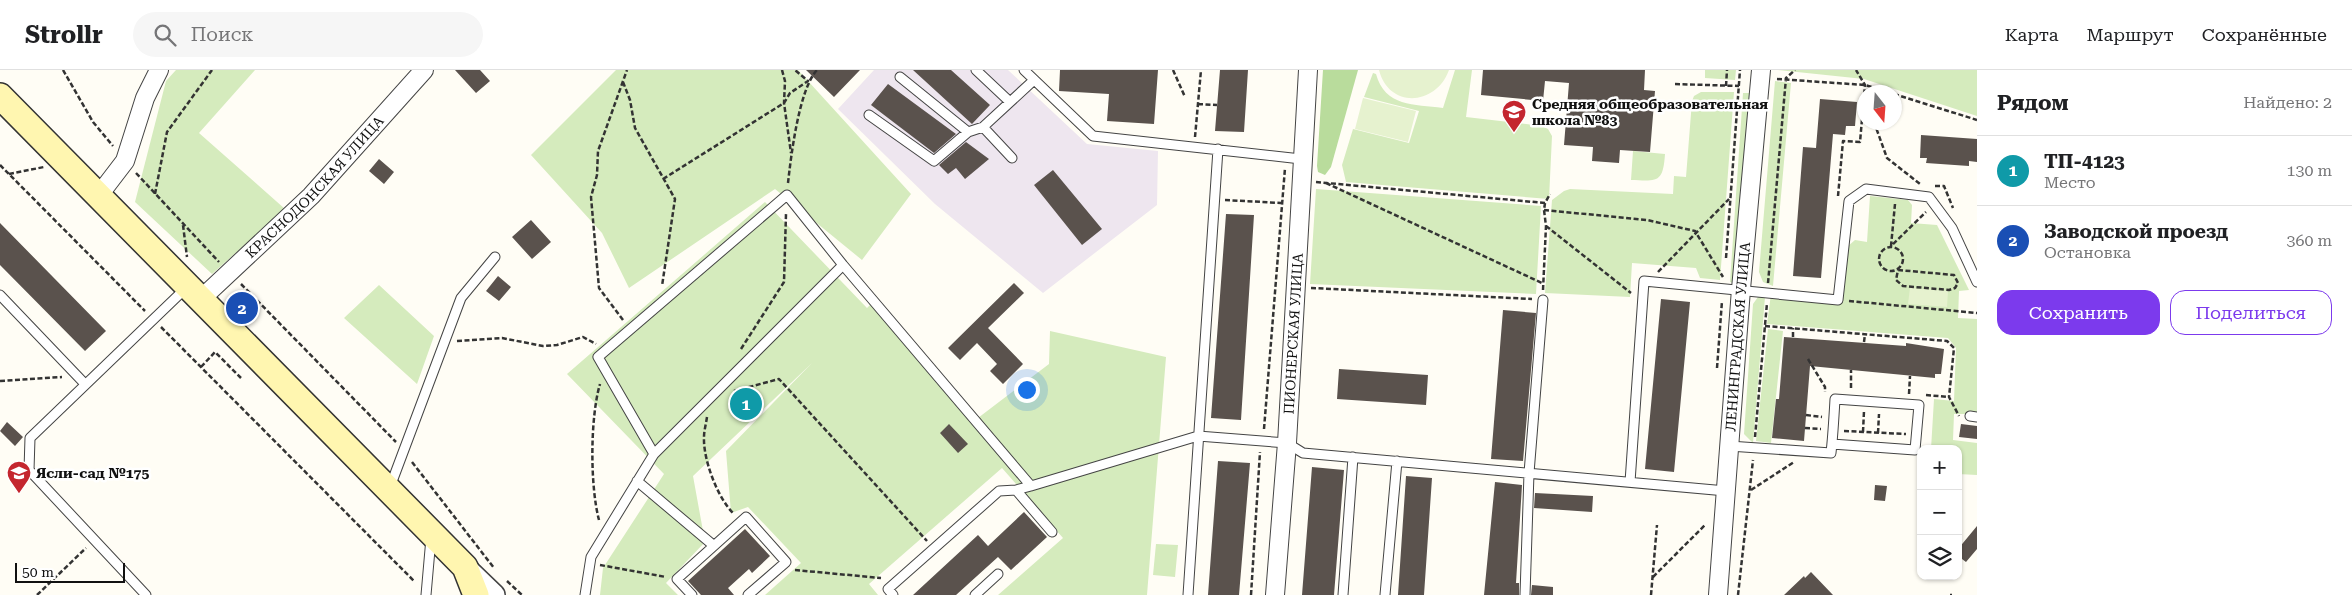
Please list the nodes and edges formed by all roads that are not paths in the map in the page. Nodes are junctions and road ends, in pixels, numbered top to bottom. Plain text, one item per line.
1 (424, 70) edge
2 (976, 70) edge
3 (1024, 70) edge
4 (1308, 70) edge
5 (155, 72) edge
6 (900, 77) dead end
7 (1764, 77) edge
8 (1034, 80) junction
9 (0, 96) edge
10 (1010, 102) junction
11 (869, 115) dead end
12 (983, 126) junction
13 (968, 132) junction
14 (1218, 149) junction
15 (1012, 158) dead end
16 (1294, 158) junction
17 (99, 195) junction
18 (495, 257) dead end
19 (843, 265) junction
20 (1977, 282) edge
21 (192, 284) junction
22 (1741, 289) junction
23 (0, 295) edge
24 (1543, 300) road end
25 (86, 384) junction
26 (1198, 436) junction
27 (1287, 443) junction
28 (1832, 444) junction
29 (1729, 446) junction
30 (654, 454) junction
31 (1354, 457) junction
32 (1397, 461) junction
33 (1529, 473) junction
34 (638, 481) junction
35 (1630, 482) junction
36 (1031, 486) junction
37 (389, 489) junction
38 (1016, 490) junction
39 (1726, 491) junction
40 (431, 532) junction
41 (1052, 532) dead end
42 (713, 545) junction
43 (465, 567) junction
44 (998, 574) dead end
45 (498, 586) edge
46 (426, 594) edge
47 (146, 595) edge
48 (476, 595) edge
49 (585, 595) edge
50 (692, 595) edge
51 (748, 595) edge
52 (893, 595) edge
53 (975, 595) edge
54 (1188, 595) edge
55 (1275, 595) edge
56 (1343, 595) edge
57 (1385, 595) edge
58 (1525, 595) edge
59 (1718, 595) edge

1 - 21 street, КРАСНОДОНСКАЯ УЛИЦА
2 - 10 lane
3 - 8 lane
4 - 16 street, ПИОНЕРСКАЯ УЛИЦА
5 - 17 street
6 - 13 lane
7 - 22 street, ЛЕНИНГРАДСКАЯ УЛИЦА
8 - 10 lane
8 - 14 lane
9 - 17 main road
10 - 12 lane
11 - 13 lane
12 - 13 lane
12 - 15 lane
14 - 16 lane
14 - 26 lane
16 - 27 street, ПИОНЕРСКАЯ УЛИЦА
17 - 21 main road
18 - 37 lane
19 - 30 lane
19 - 30 lane
19 - 36 lane
20 - 22 lane
21 - 25 lane
21 - 37 main road
22 - 29 street, ЛЕНИНГРАДСКАЯ УЛИЦА
22 - 35 lane
23 - 25 lane
24 - 33 lane
25 - 47 lane
26 - 27 lane
26 - 36 lane
26 - 54 lane
27 - 31 lane
27 - 55 street, ПИОНЕРСКАЯ УЛИЦА
28 - 28 lane
28 - 29 lane
29 - 39 street, ЛЕНИНГРАДСКАЯ УЛИЦА
30 - 34 lane
31 - 32 lane
31 - 56 lane
32 - 33 lane
32 - 57 lane
33 - 35 lane
33 - 58 lane
34 - 42 lane
34 - 49 lane
35 - 39 lane
36 - 38 lane
37 - 40 main road
38 - 41 lane
38 - 52 lane
39 - 59 street, ЛЕНИНГРАДСКАЯ УЛИЦА
40 - 43 main road
40 - 46 lane
42 - 50 lane
42 - 51 lane
43 - 45 street
43 - 48 main road
44 - 53 lane

